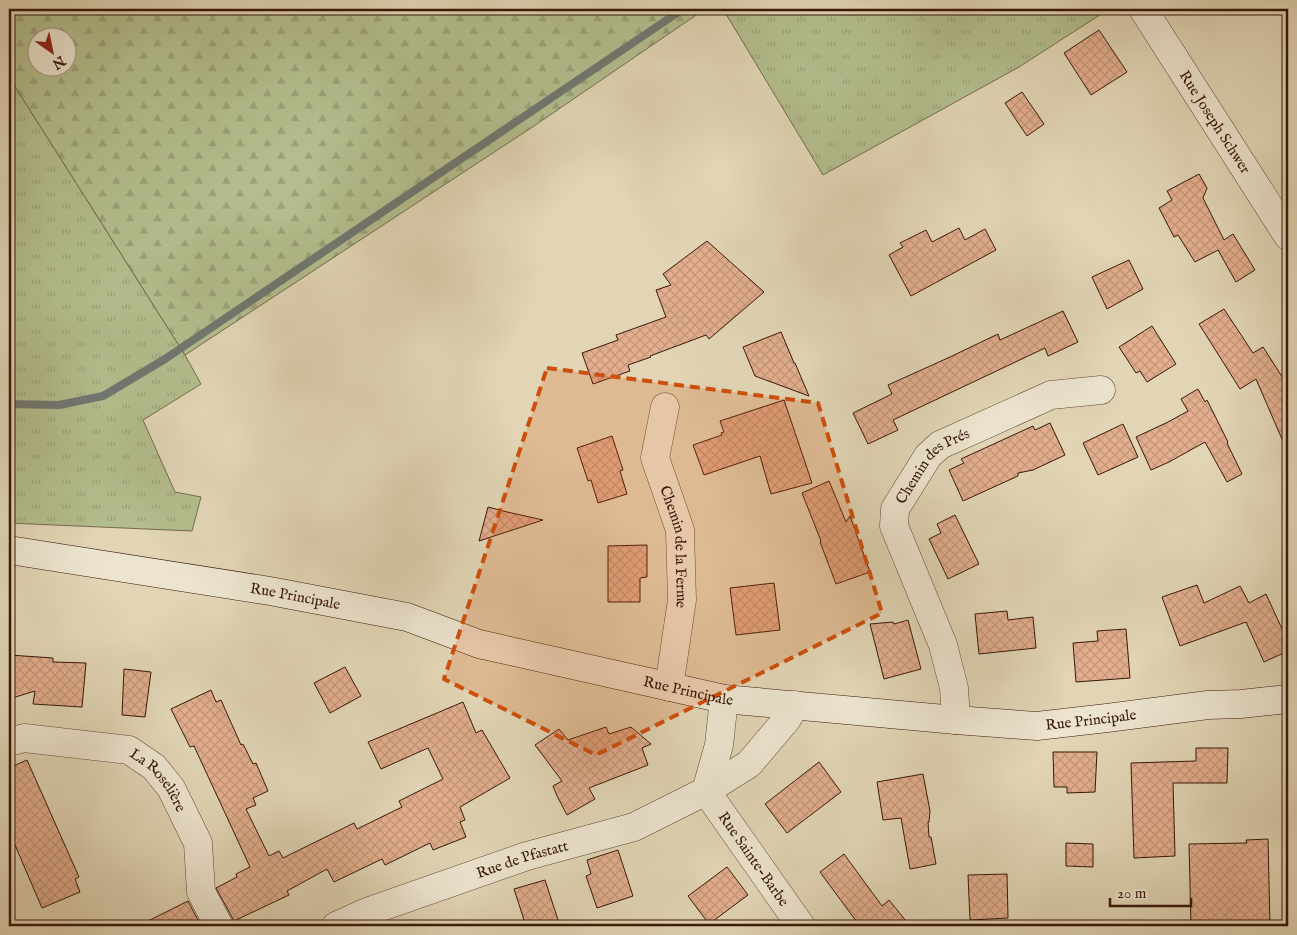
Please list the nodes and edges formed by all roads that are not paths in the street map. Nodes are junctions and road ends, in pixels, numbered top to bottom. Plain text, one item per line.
1 (1143, 9) edge
2 (1285, 225) edge
3 (1101, 390) dead end
4 (665, 407) dead end
5 (9, 550) edge
6 (99, 563) junction
7 (9, 564) edge
8 (669, 687) junction
9 (724, 699) junction
10 (1288, 699) edge
11 (795, 704) junction
12 (956, 720) junction
13 (9, 742) edge
14 (706, 791) junction
15 (219, 926) edge
16 (336, 926) edge
17 (801, 926) edge

1 - 2 street, Rue Joseph Schwer
3 - 12 street, Chemin des Prés
4 - 8 street, Chemin de la Ferme
5 - 6 street, Rue Principale
6 - 7 street, Rue Principale
6 - 8 street, Rue Principale
8 - 9 street, Rue Principale
9 - 11 street, Rue Principale
9 - 14 street
10 - 12 street, Rue Principale
11 - 12 street, Rue Principale
11 - 14 street, Rue de Pfastatt
13 - 15 street, La Roselière
14 - 16 street, Rue de Pfastatt
14 - 17 street, Rue Sainte-Barbe

